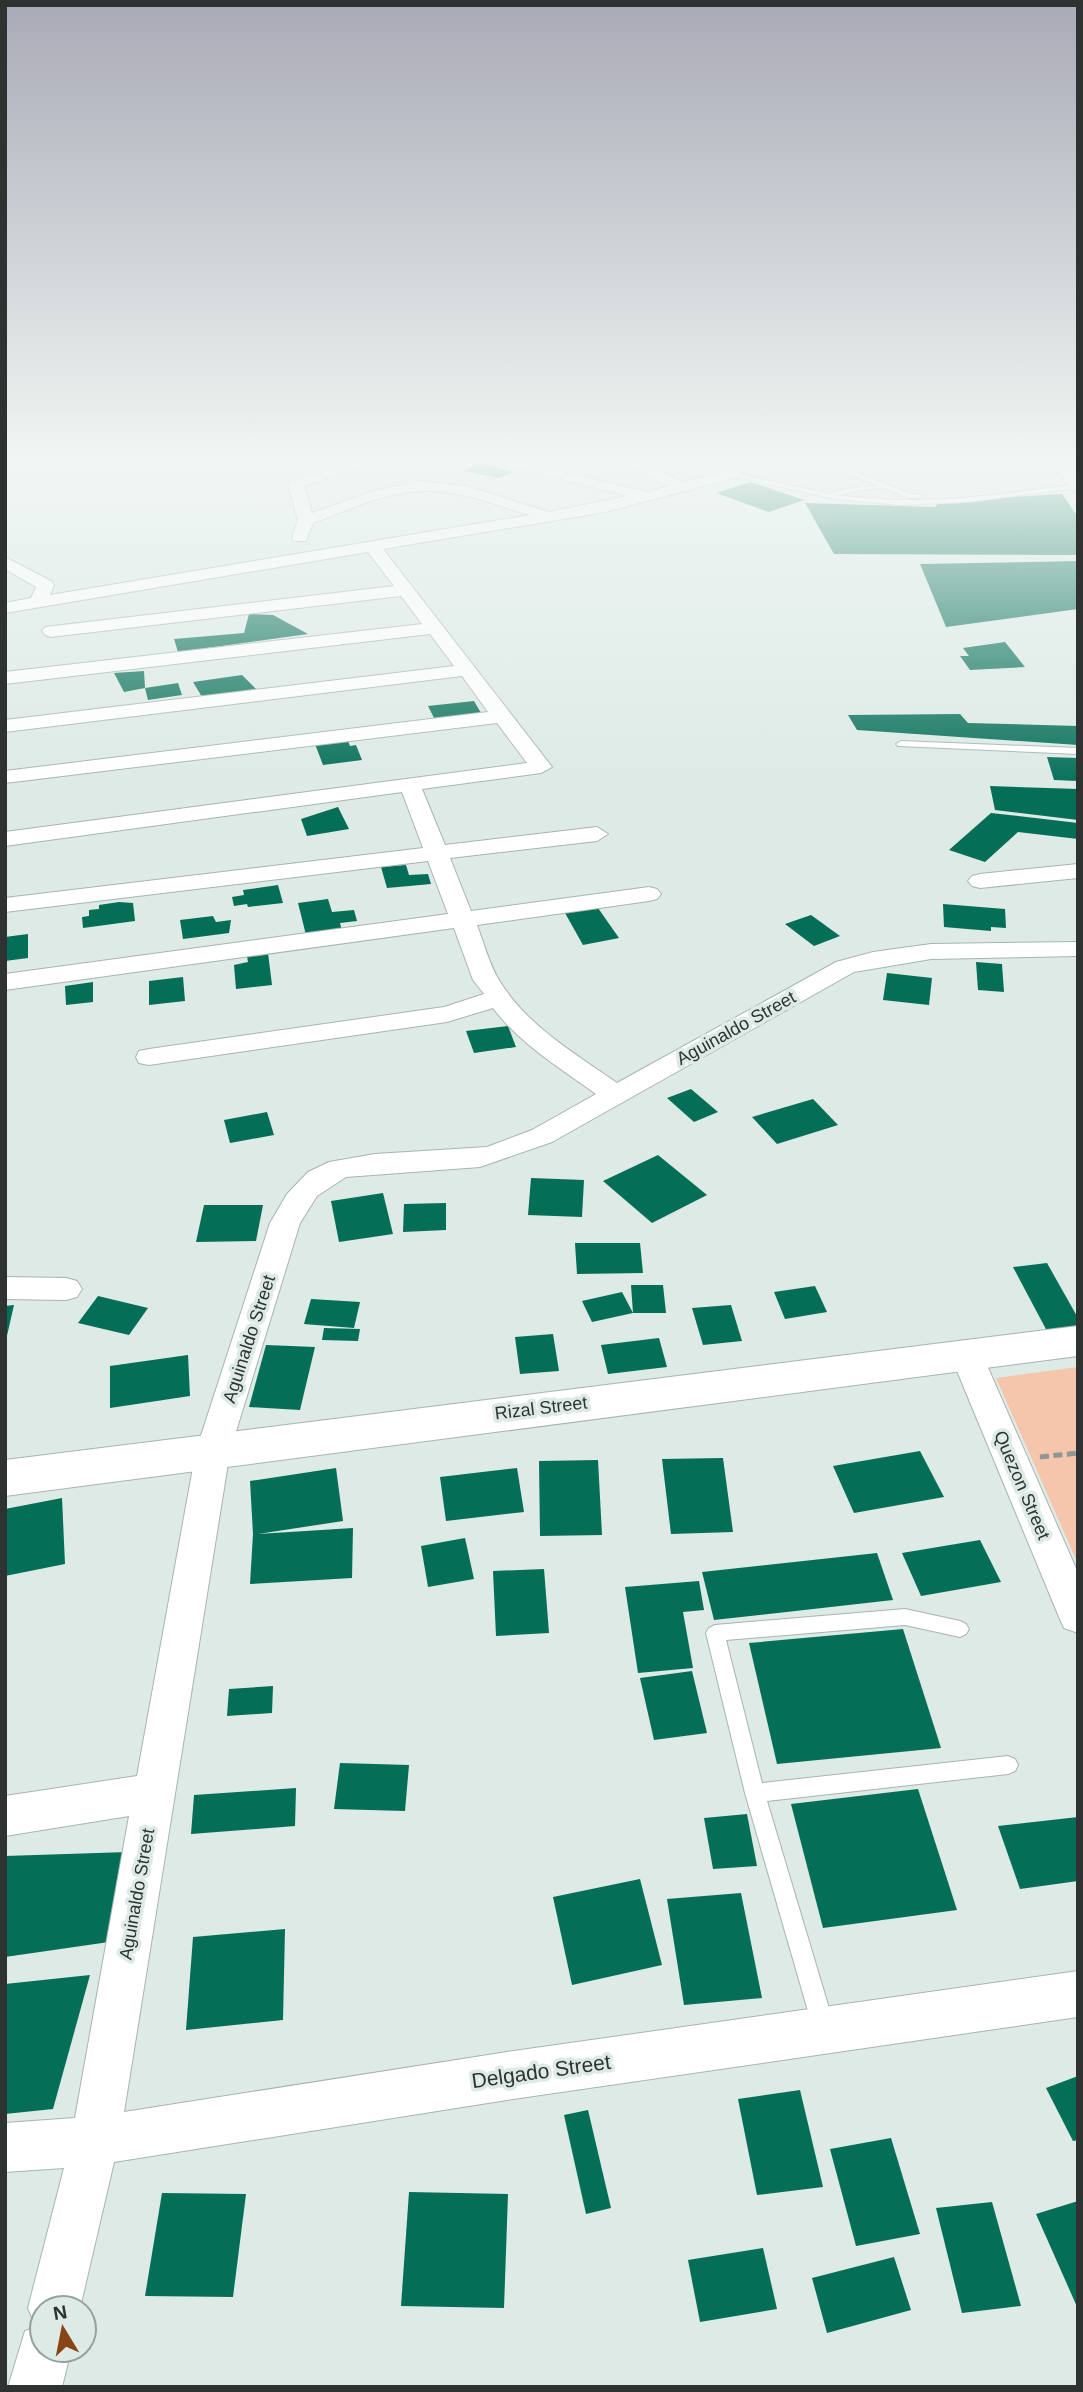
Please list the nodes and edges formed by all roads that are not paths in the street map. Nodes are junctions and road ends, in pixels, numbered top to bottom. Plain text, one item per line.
1 (11, 566) edge
2 (265, 566) edge
3 (387, 566) edge
4 (405, 590) junction
5 (102, 593) junction
6 (37, 603) junction
7 (5, 608) edge
8 (435, 628) junction
9 (467, 670) junction
10 (5, 678) edge
11 (502, 716) junction
12 (5, 726) edge
13 (901, 744) dead end
14 (1078, 751) edge
15 (5, 777) edge
16 (410, 785) junction
17 (597, 834) dead end
18 (5, 839) edge
19 (434, 854) junction
20 (1078, 871) edge
21 (980, 881) dead end
22 (649, 894) dead end
23 (5, 905) edge
24 (461, 920) junction
25 (1078, 949) edge
26 (5, 982) edge
27 (499, 998) junction
28 (149, 1057) dead end
29 (616, 1095) junction
30 (5, 1288) edge
31 (66, 1289) dead end
32 (1078, 1340) edge
33 (966, 1354) junction
34 (213, 1451) junction
35 (5, 1478) edge
36 (1078, 1617) edge
37 (960, 1629) dead end
38 (1007, 1765) dead end
39 (155, 1793) junction
40 (755, 1793) junction
41 (5, 1816) edge
42 (1078, 1994) edge
43 (824, 2030) junction
44 (95, 2141) junction
45 (5, 2148) edge
46 (57, 2294) edge
47 (41, 2364) edge
48 (35, 2387) edge

1 - 6 street
2 - 5 street
3 - 4 street
4 - 5 street
4 - 8 street
5 - 6 street
6 - 7 street
8 - 9 street
8 - 10 street
9 - 11 street
9 - 12 street
11 - 15 street
11 - 16 street
13 - 14 lane
16 - 18 street
16 - 19 street
17 - 19 street
19 - 23 street
19 - 24 street
20 - 21 street
22 - 24 street
24 - 26 street
24 - 27 street
25 - 29 street, Aguinaldo Street
27 - 28 street
27 - 29 street
29 - 34 street, Aguinaldo Street
30 - 31 street
32 - 33 street, Rizal Street
33 - 34 street, Rizal Street
33 - 36 street, Quezon Street
34 - 35 street, Rizal Street
34 - 39 street, Aguinaldo Street
37 - 40 lane
38 - 40 lane
39 - 41 street
39 - 44 street, Aguinaldo Street
40 - 43 lane
42 - 43 street, Delgado Street
43 - 44 street, Delgado Street
44 - 45 street, Delgado Street
44 - 46 street, Aguinaldo Street
47 - 48 street

